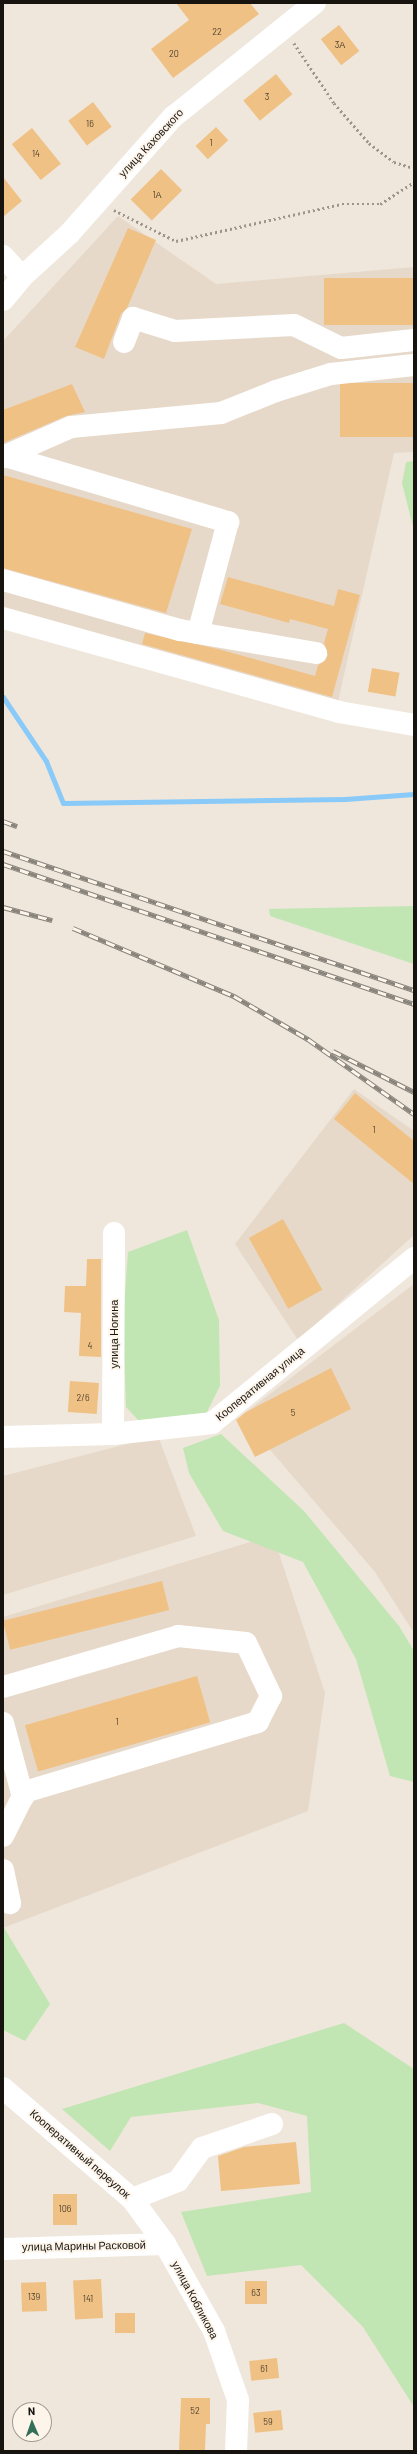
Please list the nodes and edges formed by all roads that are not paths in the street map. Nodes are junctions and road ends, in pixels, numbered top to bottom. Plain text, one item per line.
1 (315, 3) edge
2 (3, 256) edge
3 (22, 277) junction
4 (3, 300) edge
5 (414, 340) edge
6 (124, 342) dead end
7 (414, 365) edge
8 (4, 457) edge
9 (3, 580) edge
10 (3, 618) edge
11 (198, 633) junction
12 (316, 654) dead end
13 (414, 725) edge
14 (114, 1233) dead end
15 (414, 1258) edge
16 (113, 1434) junction
17 (3, 1437) edge
18 (3, 1687) edge
19 (3, 1723) edge
20 (23, 1797) junction
21 (3, 1836) edge
22 (3, 1870) edge
23 (10, 1903) dead end
24 (3, 2088) edge
25 (272, 2124) dead end
26 (132, 2199) junction
27 (166, 2244) junction
28 (3, 2248) edge
29 (236, 2451) edge

1 - 3 street, улица Каховского
2 - 3 street
3 - 4 street, улица Каховского
5 - 6 street
7 - 8 street
8 - 11 street
9 - 11 street
10 - 13 street
11 - 12 street
14 - 16 street, улица Ногина
15 - 16 street, Кооперативная улица
16 - 17 street, Кооперативная улица
18 - 20 street
19 - 20 street
20 - 21 street
22 - 23 street
24 - 26 street, Кооперативный переулок
25 - 26 street
26 - 27 street, Кооперативный переулок
27 - 28 street, улица Марины Расковой
27 - 29 street, улица Кобликова

